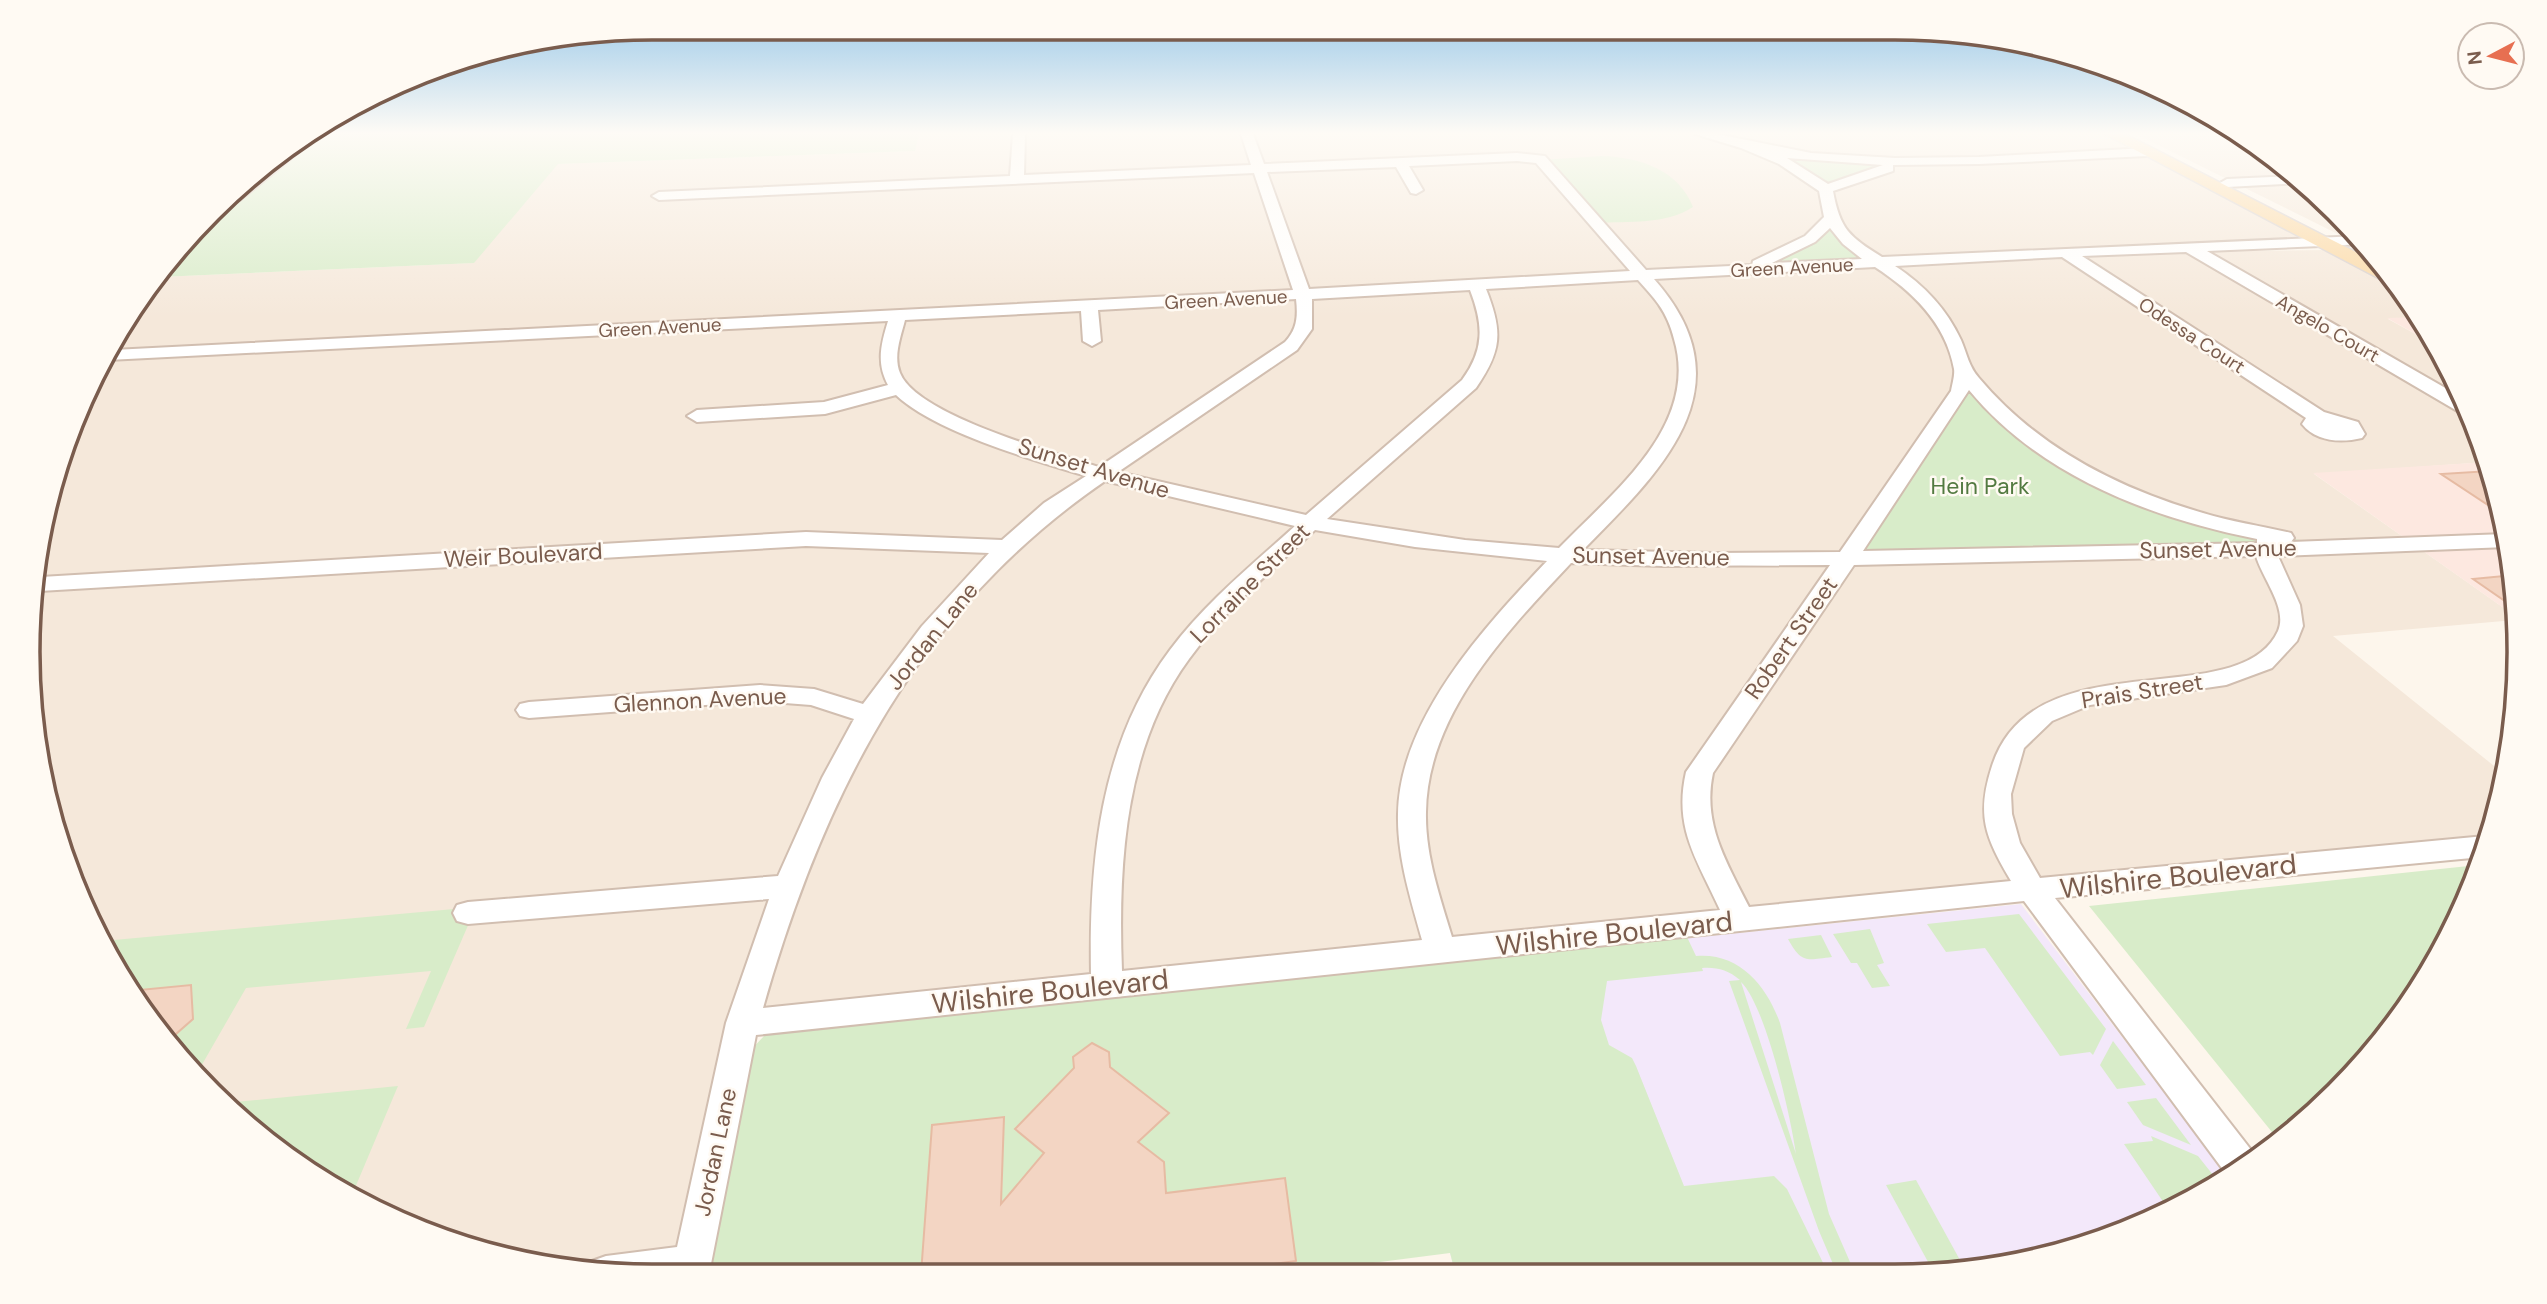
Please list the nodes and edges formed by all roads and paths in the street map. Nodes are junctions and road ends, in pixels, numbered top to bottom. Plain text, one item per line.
1 (683, 195) edge
2 (1267, 195) edge
3 (1571, 195) edge
4 (1827, 195) edge
5 (2236, 195) edge
6 (2248, 195) edge
7 (659, 196) dead end
8 (1831, 218) junction
9 (2348, 241) edge
10 (2333, 242) junction
11 (2190, 247) junction
12 (2357, 252) edge
13 (2065, 253) junction
14 (2365, 261) edge
15 (1883, 262) junction
16 (1728, 270) junction
17 (1641, 275) junction
18 (1476, 285) junction
19 (1303, 294) junction
20 (1089, 306) junction
21 (898, 316) junction
22 (1092, 341) dead end
23 (117, 355) edge
24 (1963, 370) junction
25 (899, 388) junction
26 (2453, 402) edge
27 (698, 416) dead end
28 (2320, 418) dead end
29 (1101, 475) junction
30 (1308, 524) junction
31 (2496, 540) edge
32 (2268, 542) junction
33 (1006, 547) junction
34 (1566, 555) junction
35 (1847, 558) junction
36 (44, 584) edge
37 (529, 710) dead end
38 (869, 715) junction
39 (2475, 847) edge
40 (788, 886) junction
41 (2034, 890) junction
42 (468, 913) dead end
43 (1738, 920) junction
44 (1441, 951) junction
45 (1107, 986) junction
46 (742, 1023) junction
47 (2237, 1159) edge
48 (692, 1264) edge

1 - 7 street
2 - 19 street, Jordan Lane
3 - 17 street
4 - 8 street
5 - 10 main road
6 - 10 main road
8 - 15 street
8 - 16 street
9 - 10 street, Green Avenue
10 - 11 street, Green Avenue
10 - 12 main road
10 - 14 main road
11 - 13 street, Green Avenue
11 - 26 street, Angelo Court
13 - 15 street, Green Avenue
13 - 28 street, Odessa Court
15 - 16 street, Green Avenue
15 - 24 street
16 - 17 street, Green Avenue
17 - 18 street, Green Avenue
17 - 34 street
18 - 19 street, Green Avenue
18 - 30 street, Lorraine Street
19 - 20 street, Green Avenue
19 - 29 street, Jordan Lane
20 - 21 street, Green Avenue
20 - 22 street
21 - 23 street, Green Avenue
21 - 25 street
24 - 32 street
24 - 35 street, Robert Street
25 - 27 street
25 - 29 street, Sunset Avenue
29 - 30 street, Sunset Avenue
29 - 33 street, Jordan Lane
30 - 34 street, Sunset Avenue
30 - 45 street, Lorraine Street
31 - 32 street, Sunset Avenue
32 - 35 street, Sunset Avenue
32 - 41 street, Prais Street
33 - 36 street, Weir Boulevard
33 - 38 street, Jordan Lane
34 - 35 street, Sunset Avenue
34 - 44 street
35 - 43 street, Robert Street
37 - 38 street, Glennon Avenue
38 - 40 street, Jordan Lane
39 - 41 street, Wilshire Boulevard
40 - 42 street
40 - 46 street, Jordan Lane
41 - 43 street, Wilshire Boulevard
41 - 47 street, Prais Street
43 - 44 street, Wilshire Boulevard
44 - 45 street, Wilshire Boulevard
45 - 46 street, Wilshire Boulevard
46 - 48 street, Jordan Lane

